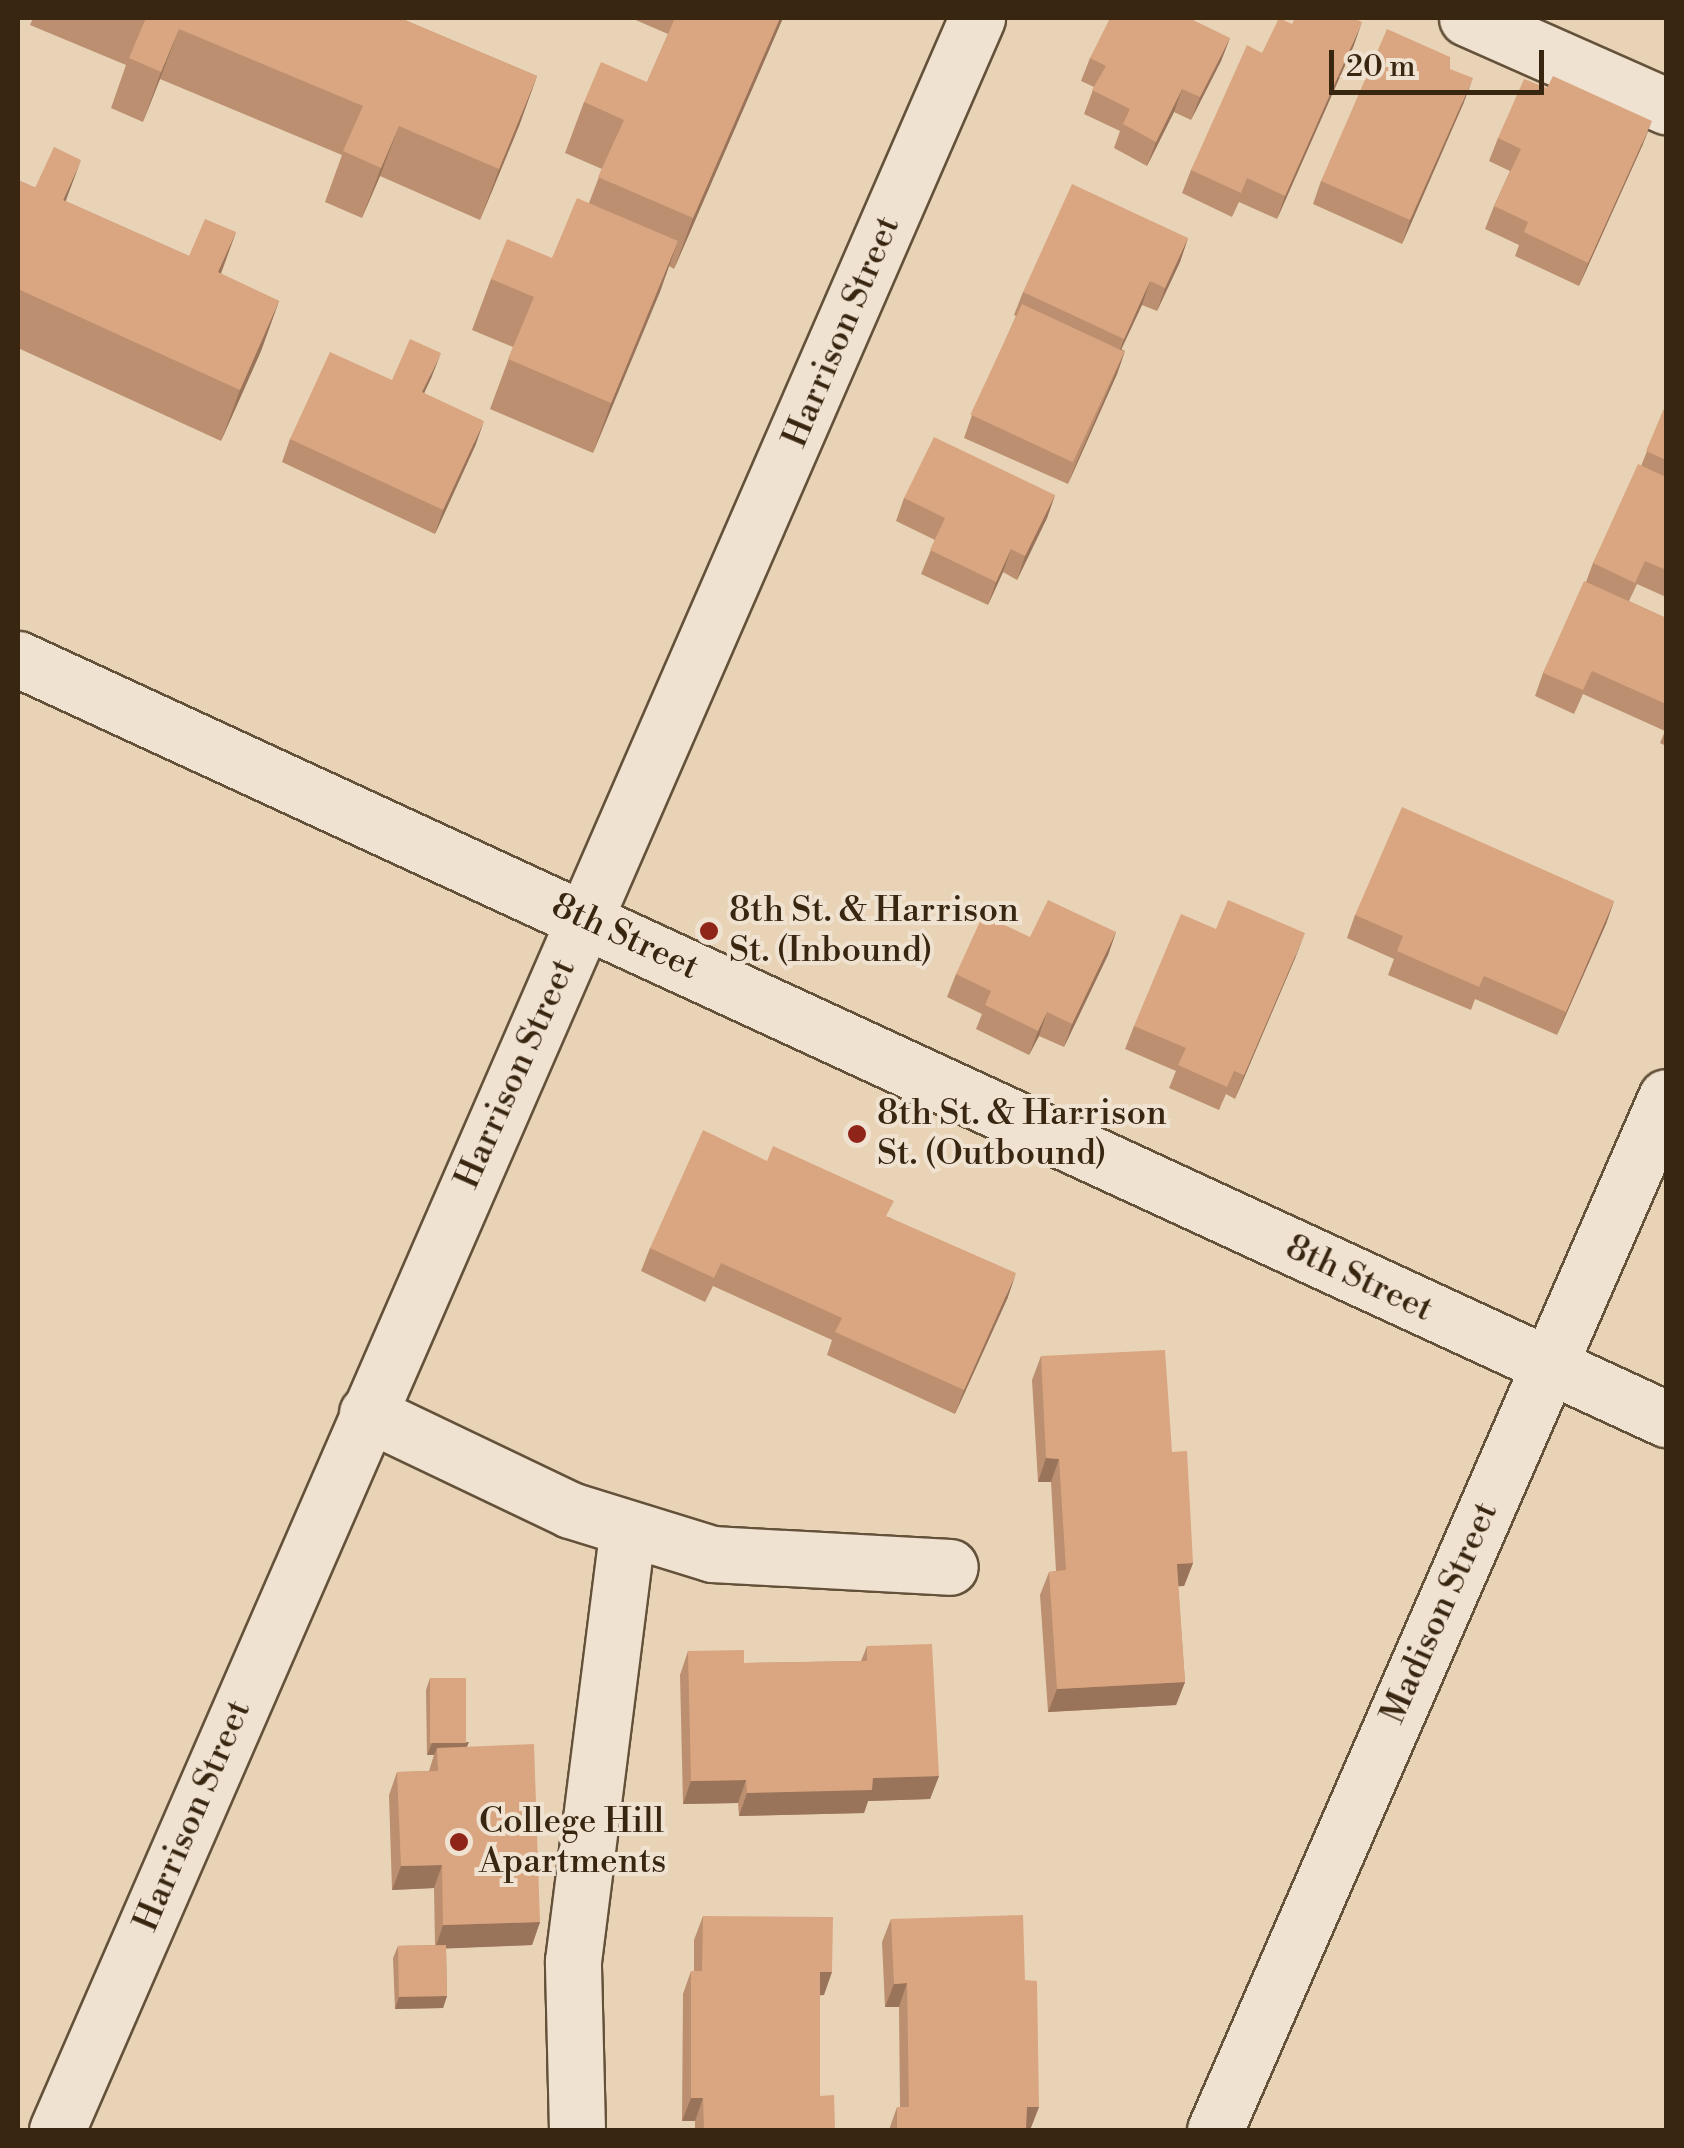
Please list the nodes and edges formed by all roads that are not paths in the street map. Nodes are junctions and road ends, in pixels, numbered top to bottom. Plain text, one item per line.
1 (977, 18) edge
2 (1466, 18) edge
3 (1666, 106) edge
4 (18, 660) edge
5 (584, 917) junction
6 (1666, 1097) edge
7 (1547, 1367) junction
8 (366, 1413) junction
9 (1666, 1418) edge
10 (627, 1531) junction
11 (950, 1567) dead end
12 (57, 2130) edge
13 (577, 2130) edge
14 (1215, 2130) edge

1 - 5 street, Harrison Street
2 - 3 street
4 - 5 street, 8th Street
5 - 7 street, 8th Street
5 - 8 street, Harrison Street
6 - 7 street, Madison Street
7 - 9 street, 8th Street
7 - 14 street, Madison Street
8 - 10 street
8 - 12 street, Harrison Street
10 - 11 street
10 - 13 street

